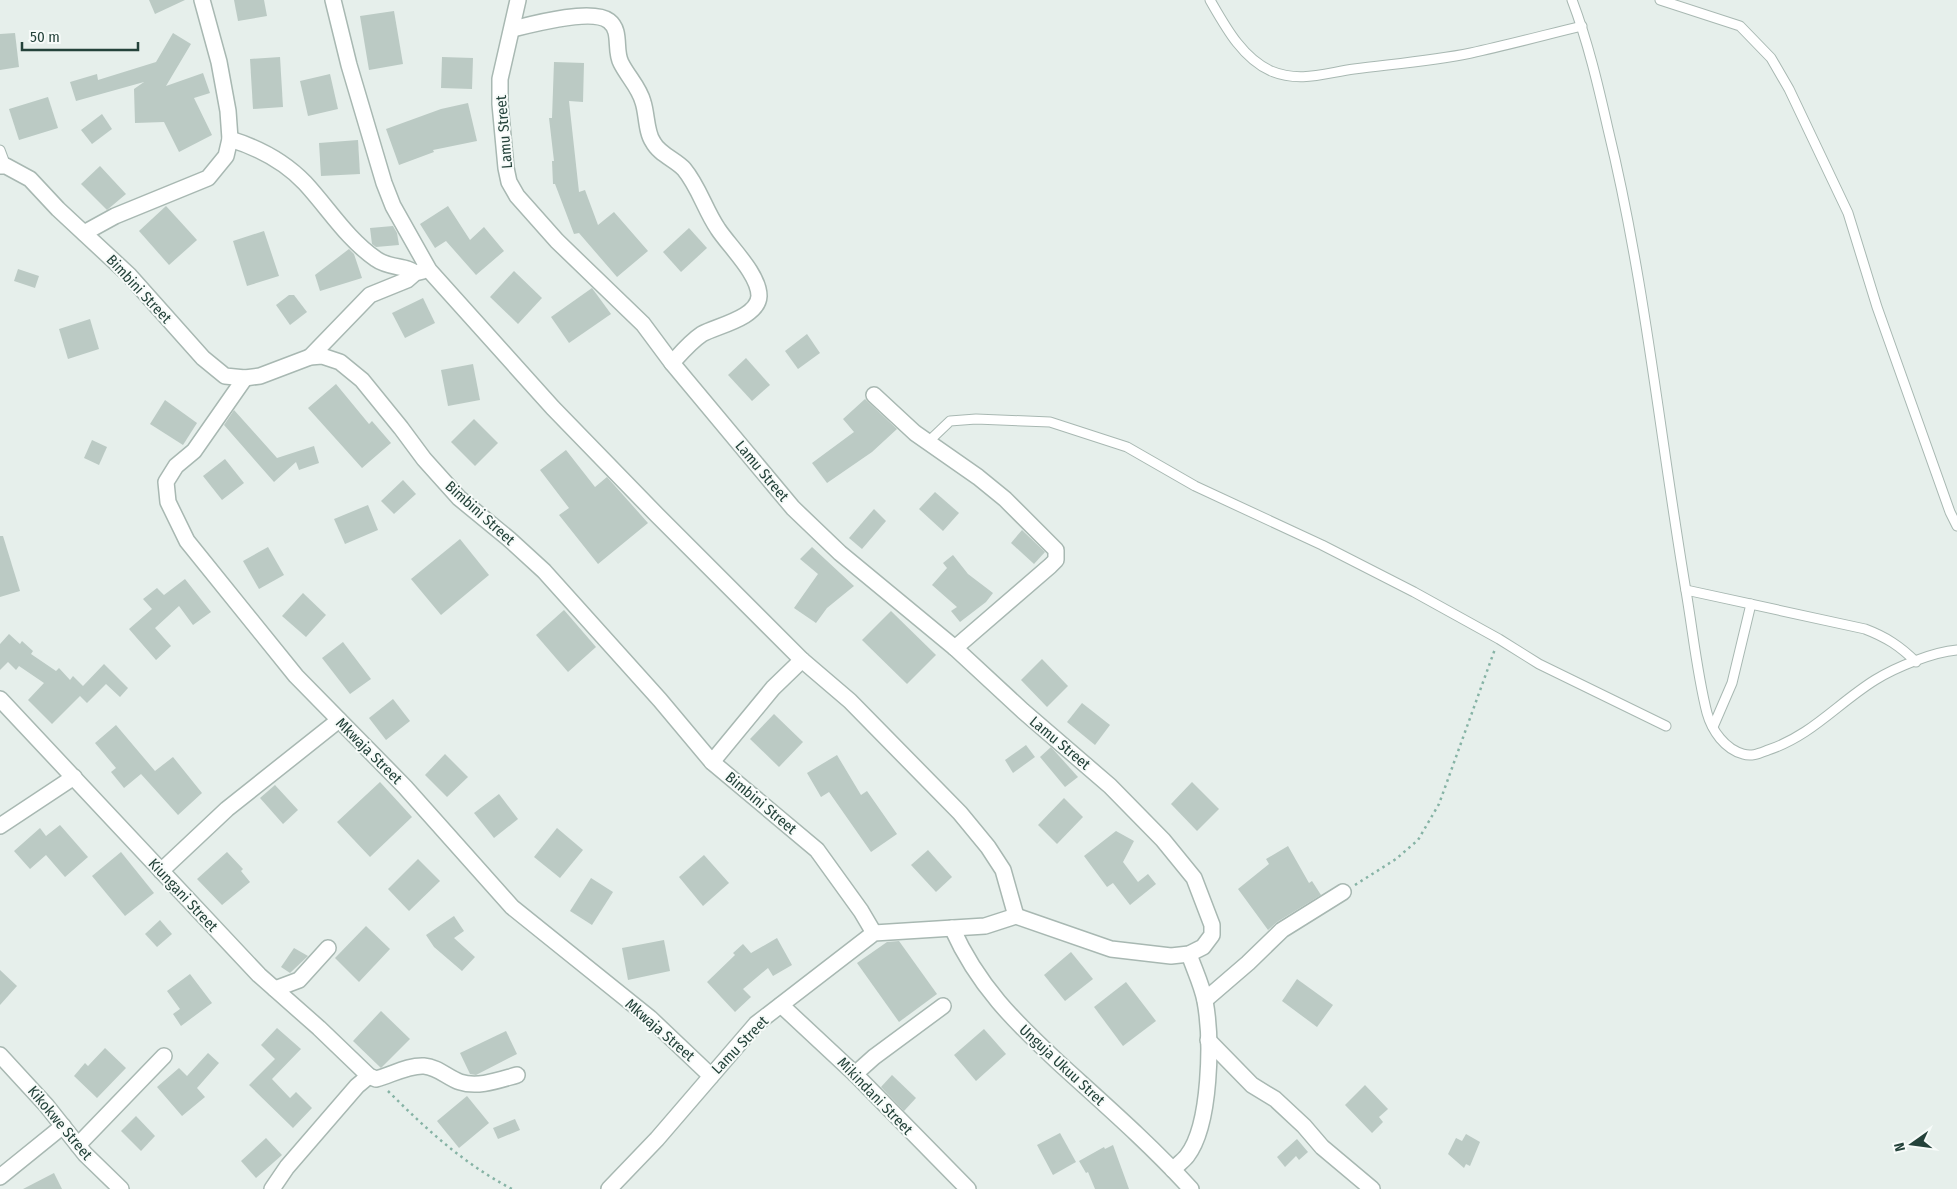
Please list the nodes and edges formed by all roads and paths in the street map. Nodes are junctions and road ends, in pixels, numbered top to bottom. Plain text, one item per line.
1 (202, 0) edge
2 (334, 0) edge
3 (518, 0) edge
4 (1210, 0) edge
5 (1572, 0) edge
6 (1660, 0) edge
7 (1582, 26) junction
8 (513, 29) junction
9 (230, 139) junction
10 (0, 150) edge
11 (3, 166) edge
12 (84, 233) junction
13 (422, 271) junction
14 (310, 357) junction
15 (672, 363) junction
16 (245, 378) junction
17 (874, 395) dead end
18 (928, 442) junction
19 (1957, 526) edge
20 (1686, 590) junction
21 (1751, 604) junction
22 (1499, 639) junction
23 (955, 648) junction
24 (1957, 650) edge
25 (802, 660) junction
26 (1916, 662) junction
27 (0, 699) edge
28 (339, 720) junction
29 (1666, 726) dead end
30 (1712, 727) junction
31 (712, 762) junction
32 (74, 777) junction
33 (0, 826) edge
34 (162, 872) junction
35 (1343, 892) joint
36 (1016, 916) junction
37 (952, 928) junction
38 (874, 933) junction
39 (328, 948) dead end
40 (1189, 954) junction
41 (275, 989) junction
42 (1205, 1000) junction
43 (781, 1005) junction
44 (943, 1006) dead end
45 (1208, 1040) junction
46 (0, 1056) edge
47 (164, 1056) dead end
48 (855, 1074) junction
49 (517, 1075) dead end
50 (711, 1076) junction
51 (372, 1078) junction
52 (63, 1126) junction
53 (78, 1145) junction
54 (1173, 1170) junction
55 (0, 1177) edge
56 (121, 1189) edge
57 (272, 1189) edge
58 (512, 1189) edge
59 (609, 1189) edge
60 (968, 1189) edge
61 (1190, 1189) edge
62 (1372, 1189) edge

1 - 9 street
2 - 13 street
3 - 8 street, Lamu Street
4 - 7 lane
5 - 7 lane
6 - 19 lane
7 - 20 lane
8 - 15 street, Lamu Street
8 - 15 street
9 - 12 street
9 - 13 street
10 - 11 lane
11 - 12 street, Bimbini Street
12 - 16 street, Bimbini Street
13 - 14 street
13 - 25 street
14 - 16 street, Bimbini Street
14 - 31 street, Bimbini Street
15 - 23 street, Lamu Street
16 - 28 street, Mkwaja Street
17 - 18 street
18 - 22 lane
18 - 23 street
20 - 21 lane
20 - 30 lane
21 - 26 lane
21 - 30 lane
22 - 29 lane
22 - 35 path
23 - 40 street, Lamu Street
24 - 26 lane
25 - 31 street
25 - 36 street
26 - 30 lane
27 - 32 street, Kiungani Street
28 - 34 street
28 - 50 street, Mkwaja Street
31 - 38 street, Bimbini Street
32 - 33 street
32 - 34 street, Kiungani Street
34 - 41 street, Kiungani Street
35 - 42 street
36 - 37 street
36 - 40 street
37 - 38 street
37 - 54 street, Unguja Ukuu Stret
38 - 43 street, Lamu Street
39 - 41 street
40 - 42 street
41 - 51 street, Kiungani Street
42 - 45 street
43 - 48 street, Mikindani Street
43 - 50 street, Lamu Street
44 - 48 street
45 - 54 street
45 - 62 street
46 - 52 street, Kikokwe Street
47 - 53 street
48 - 60 street, Mikindani Street
49 - 51 street
50 - 59 street, Lamu Street
51 - 57 street
51 - 58 path
52 - 53 street, Kikokwe Street
52 - 55 street
53 - 56 street, Kikokwe Street
54 - 61 street, Unguja Ukuu Stret

